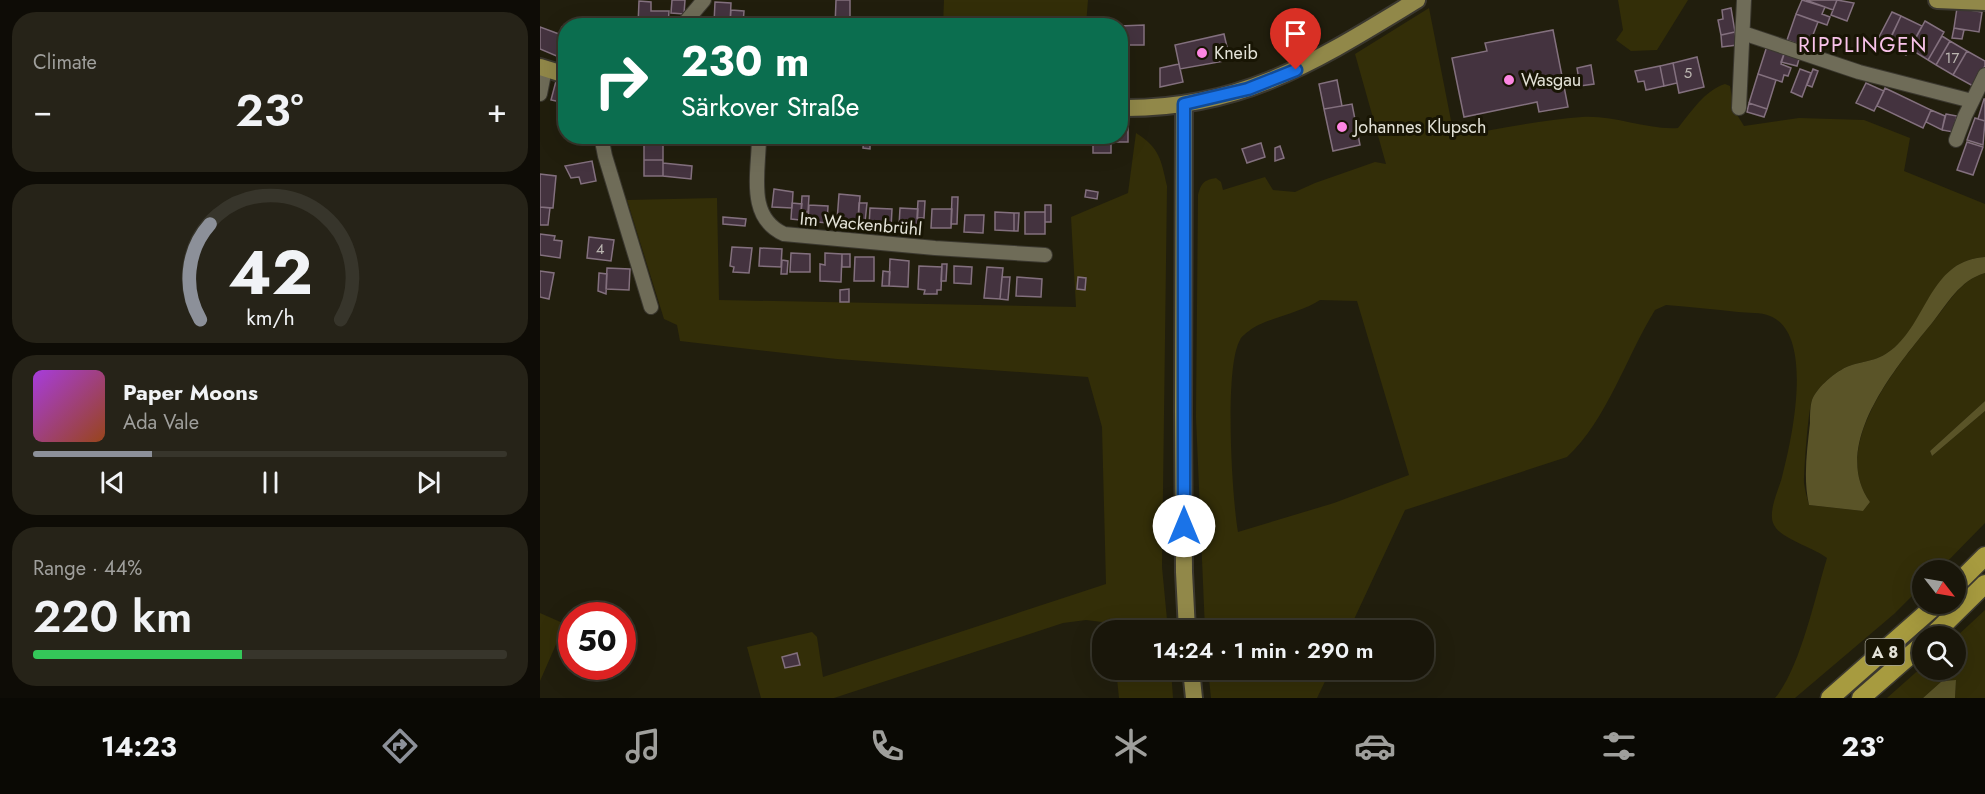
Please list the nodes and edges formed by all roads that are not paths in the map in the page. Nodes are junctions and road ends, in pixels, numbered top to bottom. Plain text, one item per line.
1 (704, 0) edge
2 (1417, 0) edge
3 (1744, 0) edge
4 (1937, 0) edge
5 (1985, 2) edge
6 (689, 18) edge
7 (1743, 33) junction
8 (543, 68) edge
9 (558, 73) edge
10 (1985, 75) edge
11 (540, 94) edge
12 (1972, 101) junction
13 (1184, 104) junction
14 (1128, 108) edge
15 (1739, 108) dead end
16 (1956, 140) dead end
17 (603, 144) edge
18 (759, 144) edge
19 (1045, 255) dead end
20 (651, 307) dead end
21 (1985, 556) edge
22 (1966, 575) edge
23 (1985, 584) edge
24 (1925, 614) edge
25 (1187, 620) edge
26 (1942, 626) edge
27 (1912, 654) edge
28 (1192, 680) edge
29 (1194, 698) edge
30 (1830, 698) edge
31 (1861, 698) edge

1 - 6 street
2 - 13 main road
3 - 7 street
4 - 5 main road
7 - 12 street
7 - 15 street
8 - 9 main road
8 - 11 street
10 - 12 street
12 - 16 street
13 - 14 main road
13 - 25 main road
17 - 20 street
18 - 19 street, Im Wackenbrühl
21 - 22 highway
23 - 26 highway
24 - 30 highway, A 8
27 - 31 highway, A 8
28 - 29 main road

